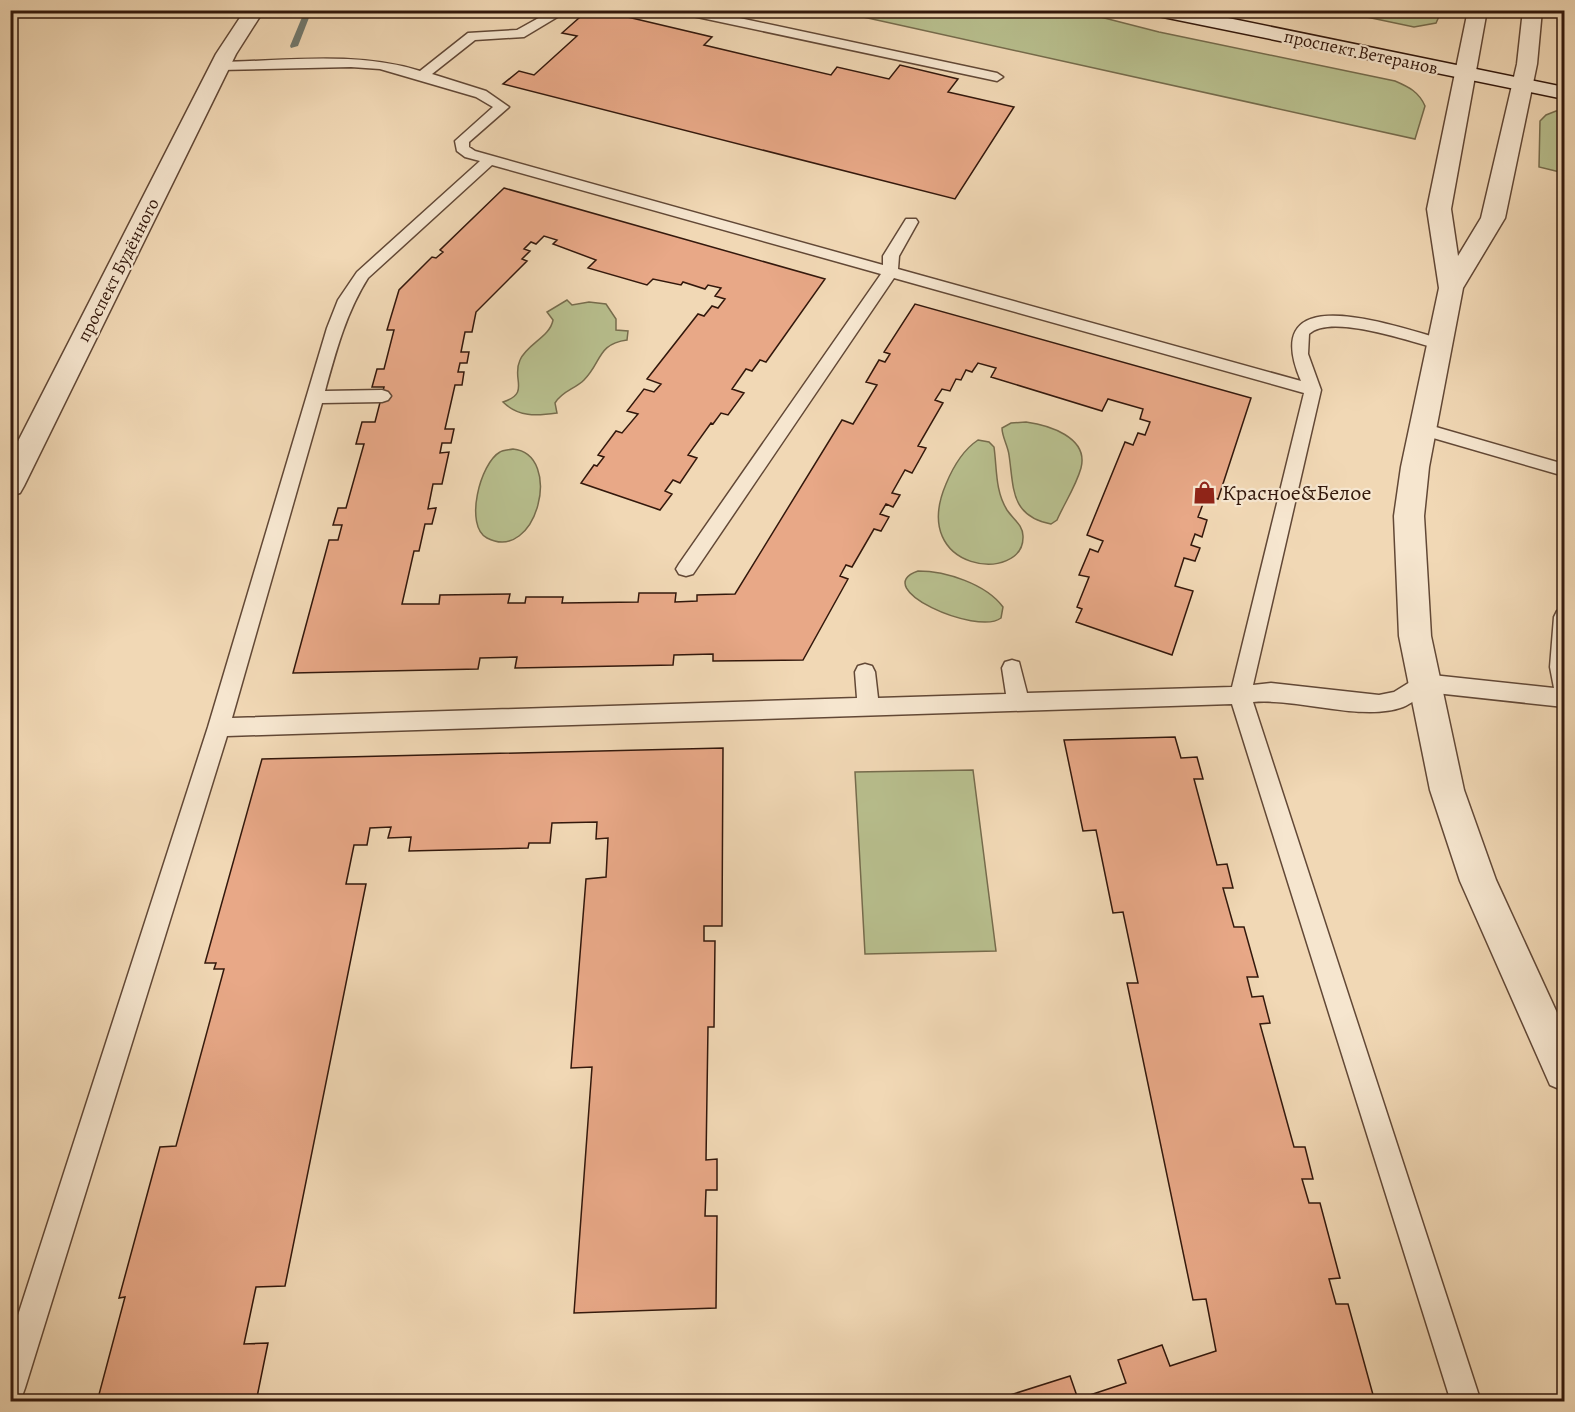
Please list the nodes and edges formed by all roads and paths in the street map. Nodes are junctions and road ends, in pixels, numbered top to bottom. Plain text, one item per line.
1 (240, 10) edge
2 (255, 10) edge
3 (563, 10) edge
4 (683, 10) edge
5 (1158, 10) edge
6 (1478, 10) edge
7 (1533, 10) edge
8 (1448, 48) dead end
9 (223, 60) junction
10 (1468, 63) junction
11 (1532, 72) junction
12 (422, 75) junction
13 (997, 77) dead end
14 (1564, 93) edge
15 (489, 160) junction
16 (911, 222) dead end
17 (890, 272) junction
18 (1451, 288) junction
19 (1439, 344) junction
20 (1313, 390) junction
21 (382, 396) dead end
22 (315, 397) junction
23 (1422, 429) junction
24 (1564, 470) edge
25 (10, 486) edge
26 (686, 569) dead end
27 (1564, 617) edge
28 (1012, 668) dead end
29 (865, 672) dead end
30 (1423, 683) junction
31 (1564, 687) edge
32 (1240, 695) junction
33 (1564, 698) edge
34 (1018, 702) junction
35 (868, 707) junction
36 (219, 726) junction
37 (1564, 1071) edge
38 (10, 1388) edge
39 (1466, 1401) edge

1 - 9 street, проспект Будённого
2 - 9 street, проспект Будённого
3 - 12 lane
4 - 13 lane
5 - 10 street, проспект Ветеранов
6 - 10 street
7 - 11 street
8 - 10 street, проспект Ветеранов
9 - 12 lane
9 - 25 street, проспект Будённого
10 - 11 street, проспект Ветеранов
10 - 11 street, проспект Ветеранов
10 - 18 street
11 - 14 street, проспект Ветеранов
11 - 18 street
12 - 15 lane
15 - 17 lane
15 - 22 lane
16 - 17 lane
17 - 20 lane
17 - 26 lane
18 - 19 street
19 - 20 lane
19 - 23 street
20 - 32 lane
21 - 22 lane
22 - 36 lane
23 - 24 lane
23 - 30 street
27 - 31 lane
28 - 34 lane
29 - 35 lane
30 - 32 lane
30 - 33 lane
30 - 37 street
32 - 34 lane
32 - 39 lane
34 - 35 lane
35 - 36 lane
36 - 38 lane

